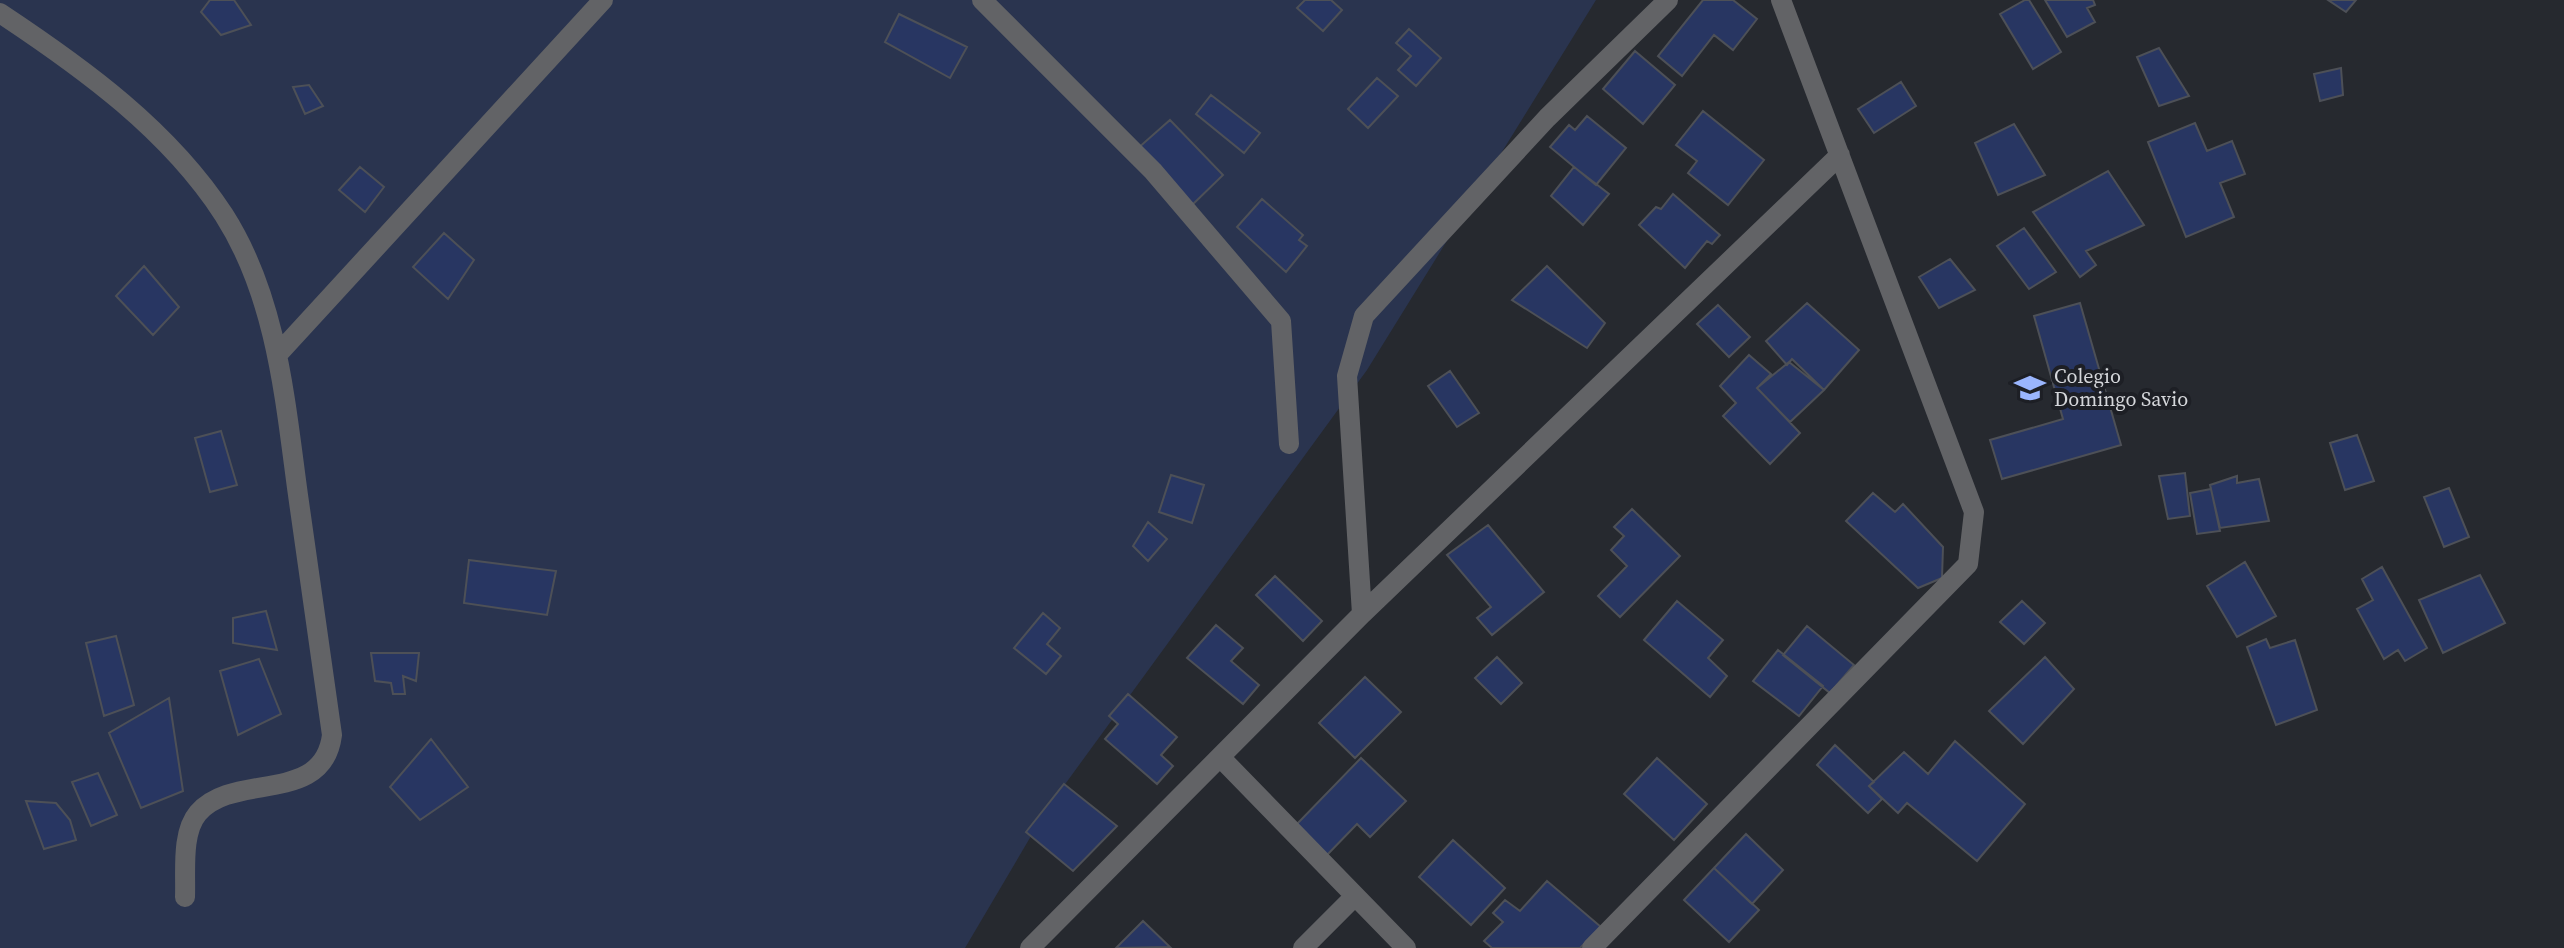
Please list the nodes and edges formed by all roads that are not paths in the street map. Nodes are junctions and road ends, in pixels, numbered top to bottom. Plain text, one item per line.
1 (603, 0) edge
2 (982, 0) edge
3 (1668, 0) edge
4 (1781, 0) edge
5 (0, 13) edge
6 (1840, 155) junction
7 (278, 354) junction
8 (1289, 444) dead end
9 (1362, 614) junction
10 (1221, 758) junction
11 (1355, 896) junction
12 (185, 897) dead end
13 (1030, 948) edge
14 (1303, 948) edge
15 (1406, 948) edge
16 (1592, 948) edge

1 - 7 street
2 - 8 street
3 - 9 street
4 - 6 street
5 - 7 street
6 - 9 street
6 - 16 street
7 - 12 street
9 - 10 street
10 - 11 street
10 - 13 street
11 - 14 street
11 - 15 street

